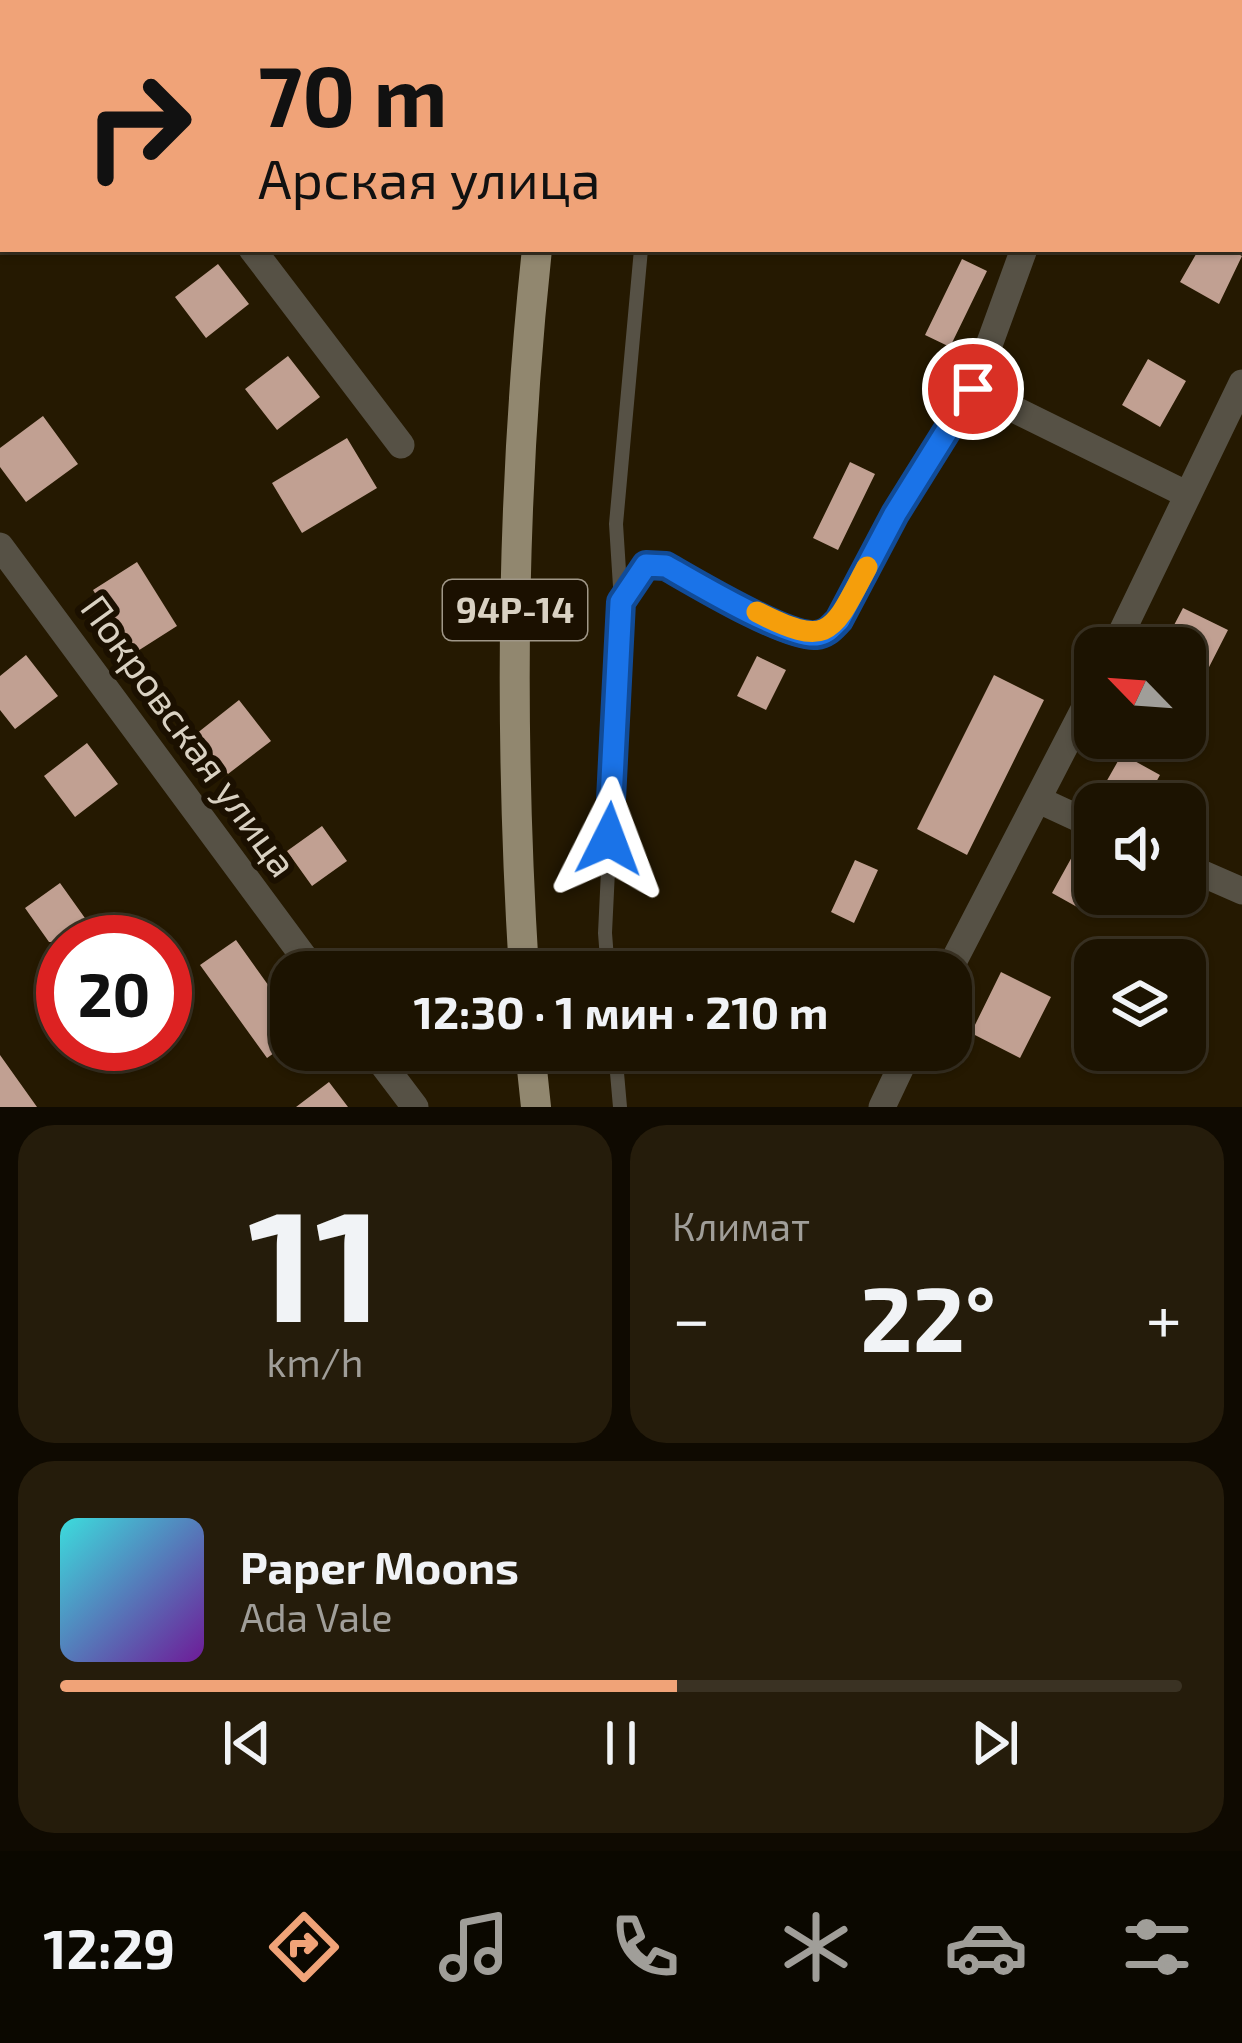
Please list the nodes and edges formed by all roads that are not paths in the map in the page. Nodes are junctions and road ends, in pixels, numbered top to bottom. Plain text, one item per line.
1 (254, 252) edge
2 (537, 252) edge
3 (641, 252) edge
4 (1023, 252) edge
5 (1242, 383) edge
6 (973, 389) junction
7 (401, 445) dead end
8 (1188, 495) junction
9 (0, 546) edge
10 (621, 602) junction
11 (1124, 627) edge
12 (1074, 732) edge
13 (1041, 801) junction
14 (1074, 816) edge
15 (1206, 876) edge
16 (1242, 892) edge
17 (299, 951) edge
18 (523, 951) edge
19 (606, 951) edge
20 (959, 951) edge
21 (388, 1071) edge
22 (532, 1071) edge
23 (617, 1071) edge
24 (899, 1071) edge
25 (415, 1107) edge
26 (536, 1107) edge
27 (620, 1107) edge
28 (881, 1107) edge

1 - 7 street
2 - 18 main road, 94Р-14
3 - 10 lane
4 - 6 street
5 - 8 street
6 - 8 street
6 - 10 street
8 - 11 street
9 - 17 street, Покровская улица
10 - 19 lane
12 - 13 street
13 - 14 street
13 - 20 street
15 - 16 street
21 - 25 street
22 - 26 main road
23 - 27 lane
24 - 28 street

